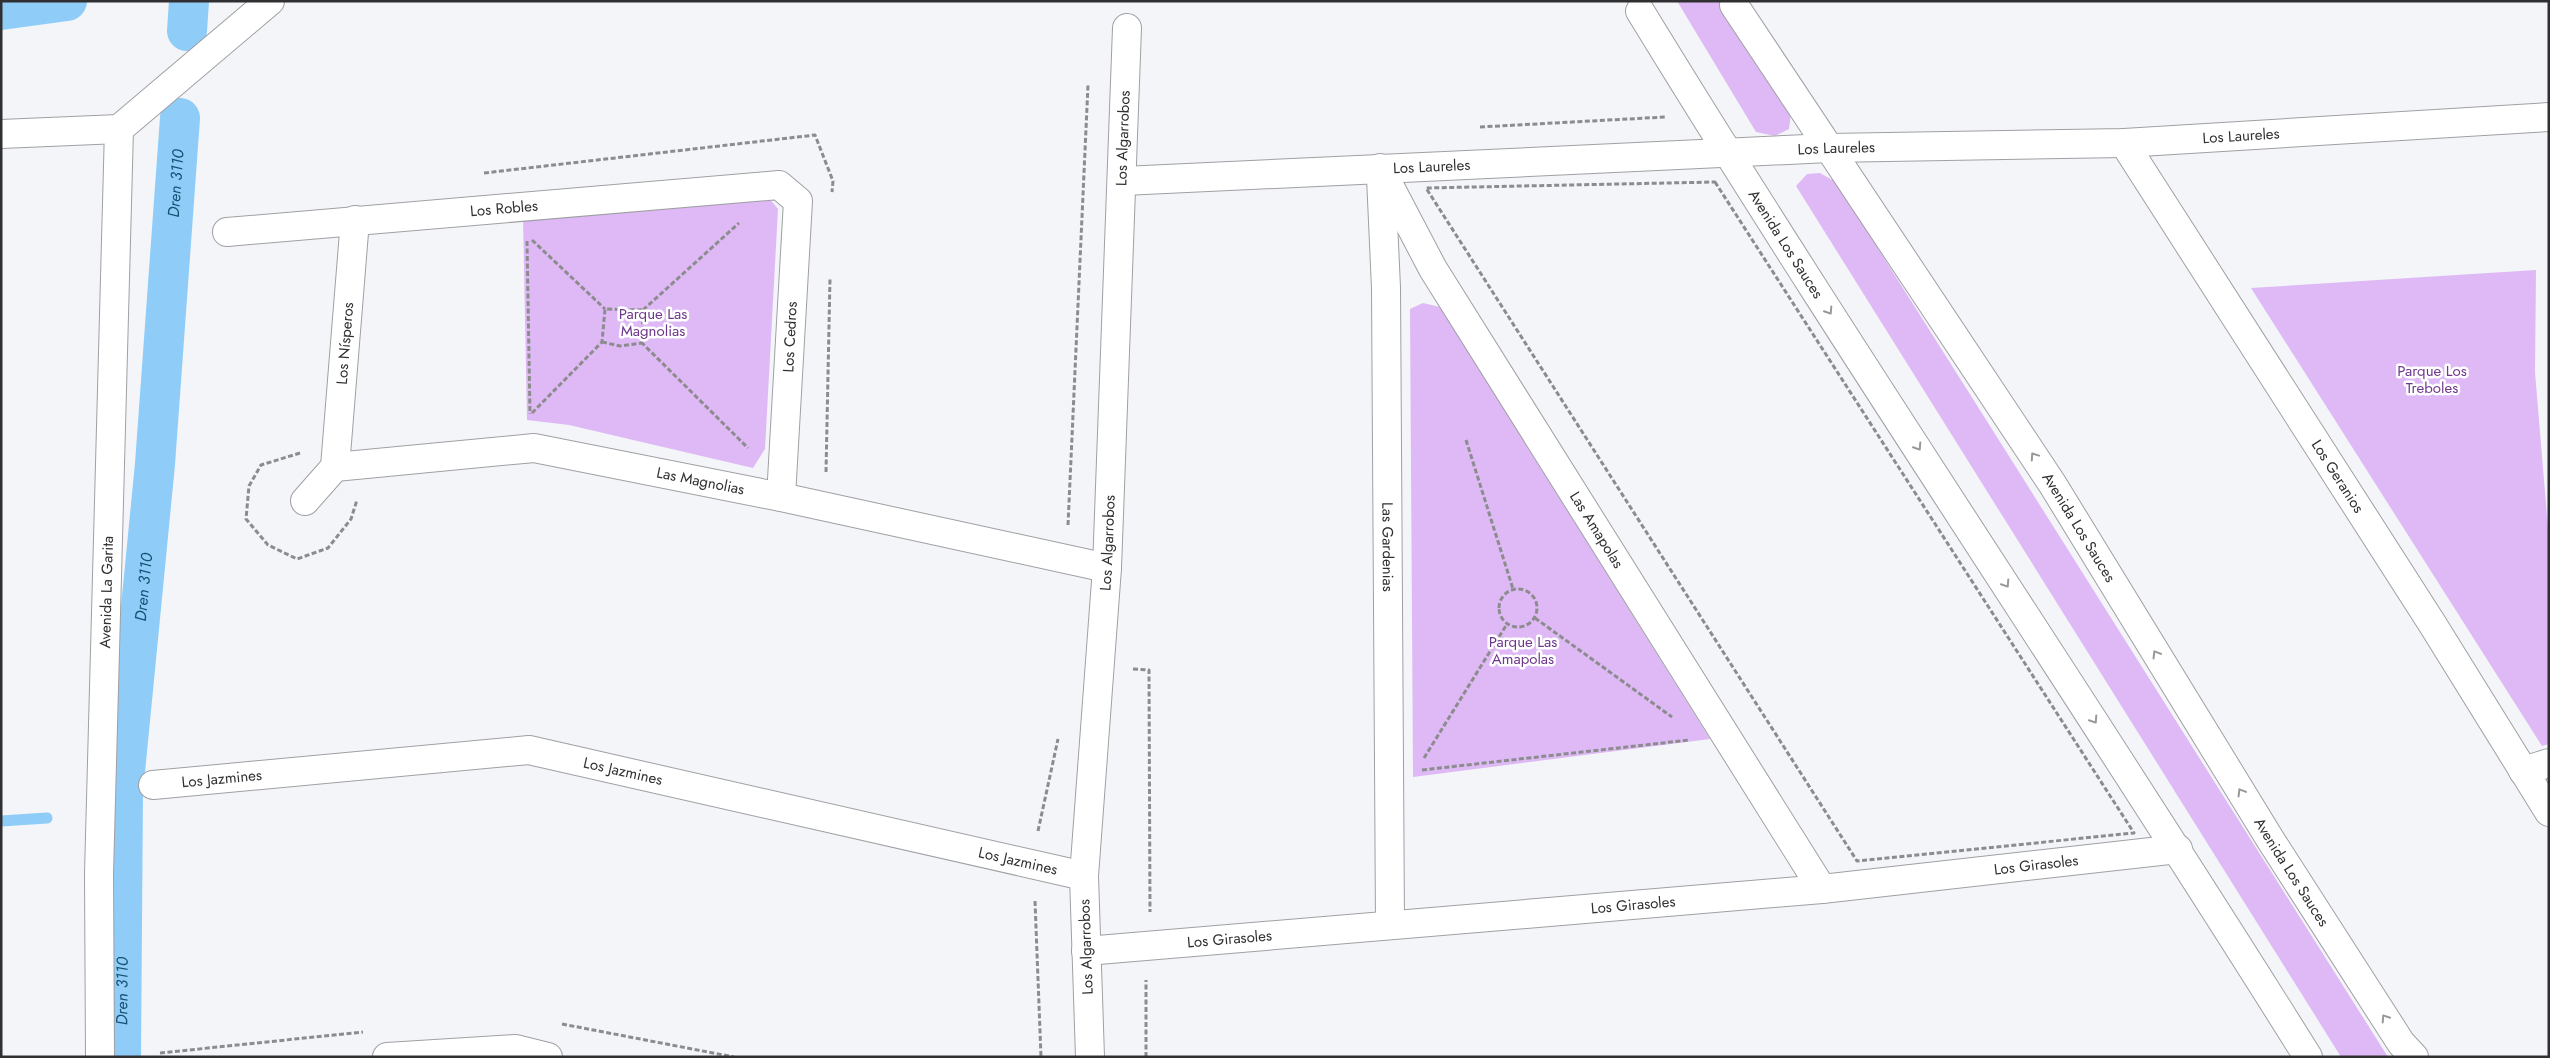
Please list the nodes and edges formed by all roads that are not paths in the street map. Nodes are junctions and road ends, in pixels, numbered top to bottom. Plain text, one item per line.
1 (270, 1) edge
2 (1734, 5) dead end
3 (1640, 11) dead end
4 (1127, 28) dead end
5 (2549, 117) edge
6 (119, 129) junction
7 (1, 134) edge
8 (2124, 143) junction
9 (1829, 148) junction
10 (1727, 152) junction
11 (1380, 168) junction
12 (1123, 181) junction
13 (780, 185) joint
14 (355, 220) junction
15 (227, 232) dead end
16 (335, 467) junction
17 (781, 497) junction
18 (305, 501) dead end
19 (1107, 568) junction
20 (2549, 763) edge
21 (2523, 771) junction
22 (153, 785) dead end
23 (2549, 812) edge
24 (2178, 849) junction
25 (1084, 876) junction
26 (1822, 889) junction
27 (1390, 924) junction
28 (1086, 951) junction
29 (100, 1057) edge
30 (387, 1057) edge
31 (548, 1057) edge
32 (1090, 1057) edge
33 (2308, 1057) edge
34 (2414, 1057) edge

1 - 6 street
2 - 9 street, Avenida Los Sauces
3 - 10 street, Avenida Los Sauces
4 - 12 street, Los Algarrobos
5 - 8 street, Los Laureles
6 - 7 street
6 - 29 street, Avenida La Garita
8 - 9 street, Los Laureles
8 - 21 street, Los Geranios
9 - 10 street, Los Laureles
34 -> 9 street, Avenida Los Sauces
10 - 11 street, Los Laureles
10 -> 24 street, Avenida Los Sauces
11 - 12 street, Los Laureles
11 - 26 street, Las Amapolas
11 - 27 street, Las Gardenias
12 - 19 street, Los Algarrobos
13 - 14 street, Los Robles
13 - 17 street, Los Cedros
14 - 15 street, Los Robles
14 - 16 street, Los Nísperos
16 - 17 street, Las Magnolias
16 - 18 street
17 - 19 street, Las Magnolias
19 - 25 street, Los Algarrobos
20 - 21 street
21 - 23 street, Los Geranios
22 - 25 street, Los Jazmines
24 - 26 street, Los Girasoles
24 - 33 street, Avenida Los Sauces
25 - 28 street, Los Algarrobos
26 - 27 street, Los Girasoles
27 - 28 street, Los Girasoles
28 - 32 street, Los Algarrobos
30 - 31 street

